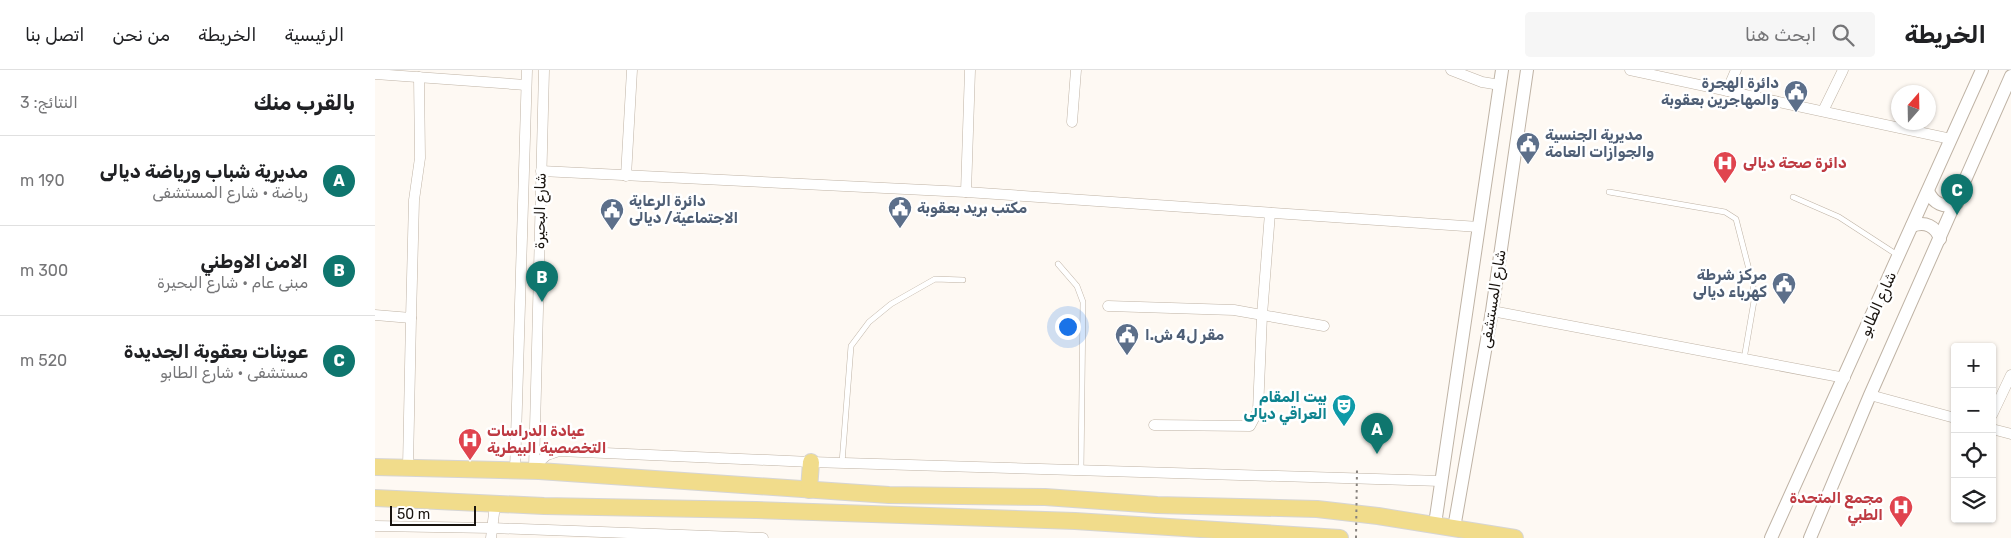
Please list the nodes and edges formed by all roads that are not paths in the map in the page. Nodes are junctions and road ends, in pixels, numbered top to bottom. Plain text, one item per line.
1 (527, 70) edge
2 (545, 70) edge
3 (632, 70) edge
4 (969, 70) edge
5 (1076, 70) edge
6 (1451, 70) edge
7 (1502, 70) edge
8 (1526, 70) edge
9 (1630, 70) edge
10 (1736, 70) edge
11 (1843, 70) edge
12 (1982, 70) edge
13 (375, 74) edge
14 (2011, 76) edge
15 (419, 77) junction
16 (526, 84) junction
17 (1500, 85) junction
18 (1727, 91) junction
19 (1823, 112) junction
20 (1072, 122) dead end
21 (1951, 139) junction
22 (541, 171) junction
23 (626, 176) junction
24 (1928, 191) junction
25 (966, 192) junction
26 (1609, 192) dead end
27 (1793, 196) dead end
28 (1957, 203) junction
29 (1270, 212) junction
30 (1912, 226) junction
31 (1479, 227) junction
32 (1940, 239) junction
33 (1899, 257) junction
34 (1058, 264) dead end
35 (963, 280) dead end
36 (1107, 306) dead end
37 (1492, 310) junction
38 (375, 315) edge
39 (1262, 315) junction
40 (411, 318) junction
41 (1324, 326) dead end
42 (1745, 359) junction
43 (2011, 375) edge
44 (1845, 378) junction
45 (1870, 395) junction
46 (1996, 407) edge
47 (1951, 417) edge
48 (1153, 425) dead end
49 (1449, 428) junction
50 (1996, 430) edge
51 (1471, 432) junction
52 (2011, 434) edge
53 (811, 462) junction
54 (843, 463) junction
55 (375, 466) edge
56 (408, 466) junction
57 (1081, 470) junction
58 (515, 471) junction
59 (537, 471) junction
60 (1441, 482) junction
61 (809, 490) junction
62 (375, 498) edge
63 (495, 504) junction
64 (1435, 524) junction
65 (375, 526) edge
66 (1454, 528) junction
67 (491, 533) edge
68 (763, 538) edge
69 (1340, 538) edge
70 (1515, 538) edge
71 (1771, 538) edge
72 (1810, 538) edge

1 - 16 street, شارع البحيرة
2 - 22 street, شارع البحيرة
3 - 23 street
4 - 25 street
5 - 20 street
6 - 17 street
7 - 17 street, شارع المستشفى
8 - 37 street, شارع المستشفى
9 - 18 street
10 - 18 street
11 - 19 street
12 - 21 street, شارع الطابو
13 - 15 street
14 - 28 street, شارع الطابو
15 - 16 street
15 - 40 street
16 - 58 street, شارع البحيرة
17 - 31 street, شارع المستشفى
18 - 19 street
19 - 21 street
21 - 24 street, شارع الطابو
22 - 23 street
22 - 59 street, شارع البحيرة
23 - 25 street
24 - 28 street
24 - 30 street, شارع الطابو
25 - 29 street
26 - 42 lane
27 - 33 lane
28 - 32 street, شارع الطابو
29 - 31 street
29 - 39 street
30 - 32 street
30 - 33 street, شارع الطابو
31 - 49 street, شارع المستشفى
32 - 45 street, شارع الطابو
33 - 44 street, شارع الطابو
34 - 57 lane
35 - 54 lane
36 - 39 street
37 - 42 street
37 - 51 street, شارع المستشفى
38 - 40 street
39 - 41 street
39 - 48 street
40 - 56 street
42 - 44 street
43 - 46 street
44 - 71 street, شارع الطابو
45 - 47 street
45 - 72 street, شارع الطابو
49 - 51 street
49 - 60 street, شارع المستشفى
50 - 52 street
51 - 66 street, شارع المستشفى
53 - 54 street
53 - 59 street
53 - 61 main road
54 - 57 street
55 - 56 main road
56 - 58 main road
57 - 60 street
58 - 59 main road
59 - 61 main road
60 - 64 street, شارع المستشفى
61 - 64 main road
62 - 63 main road
63 - 67 street
63 - 69 main road
64 - 66 main road
65 - 67 street
66 - 70 main road
67 - 68 street

